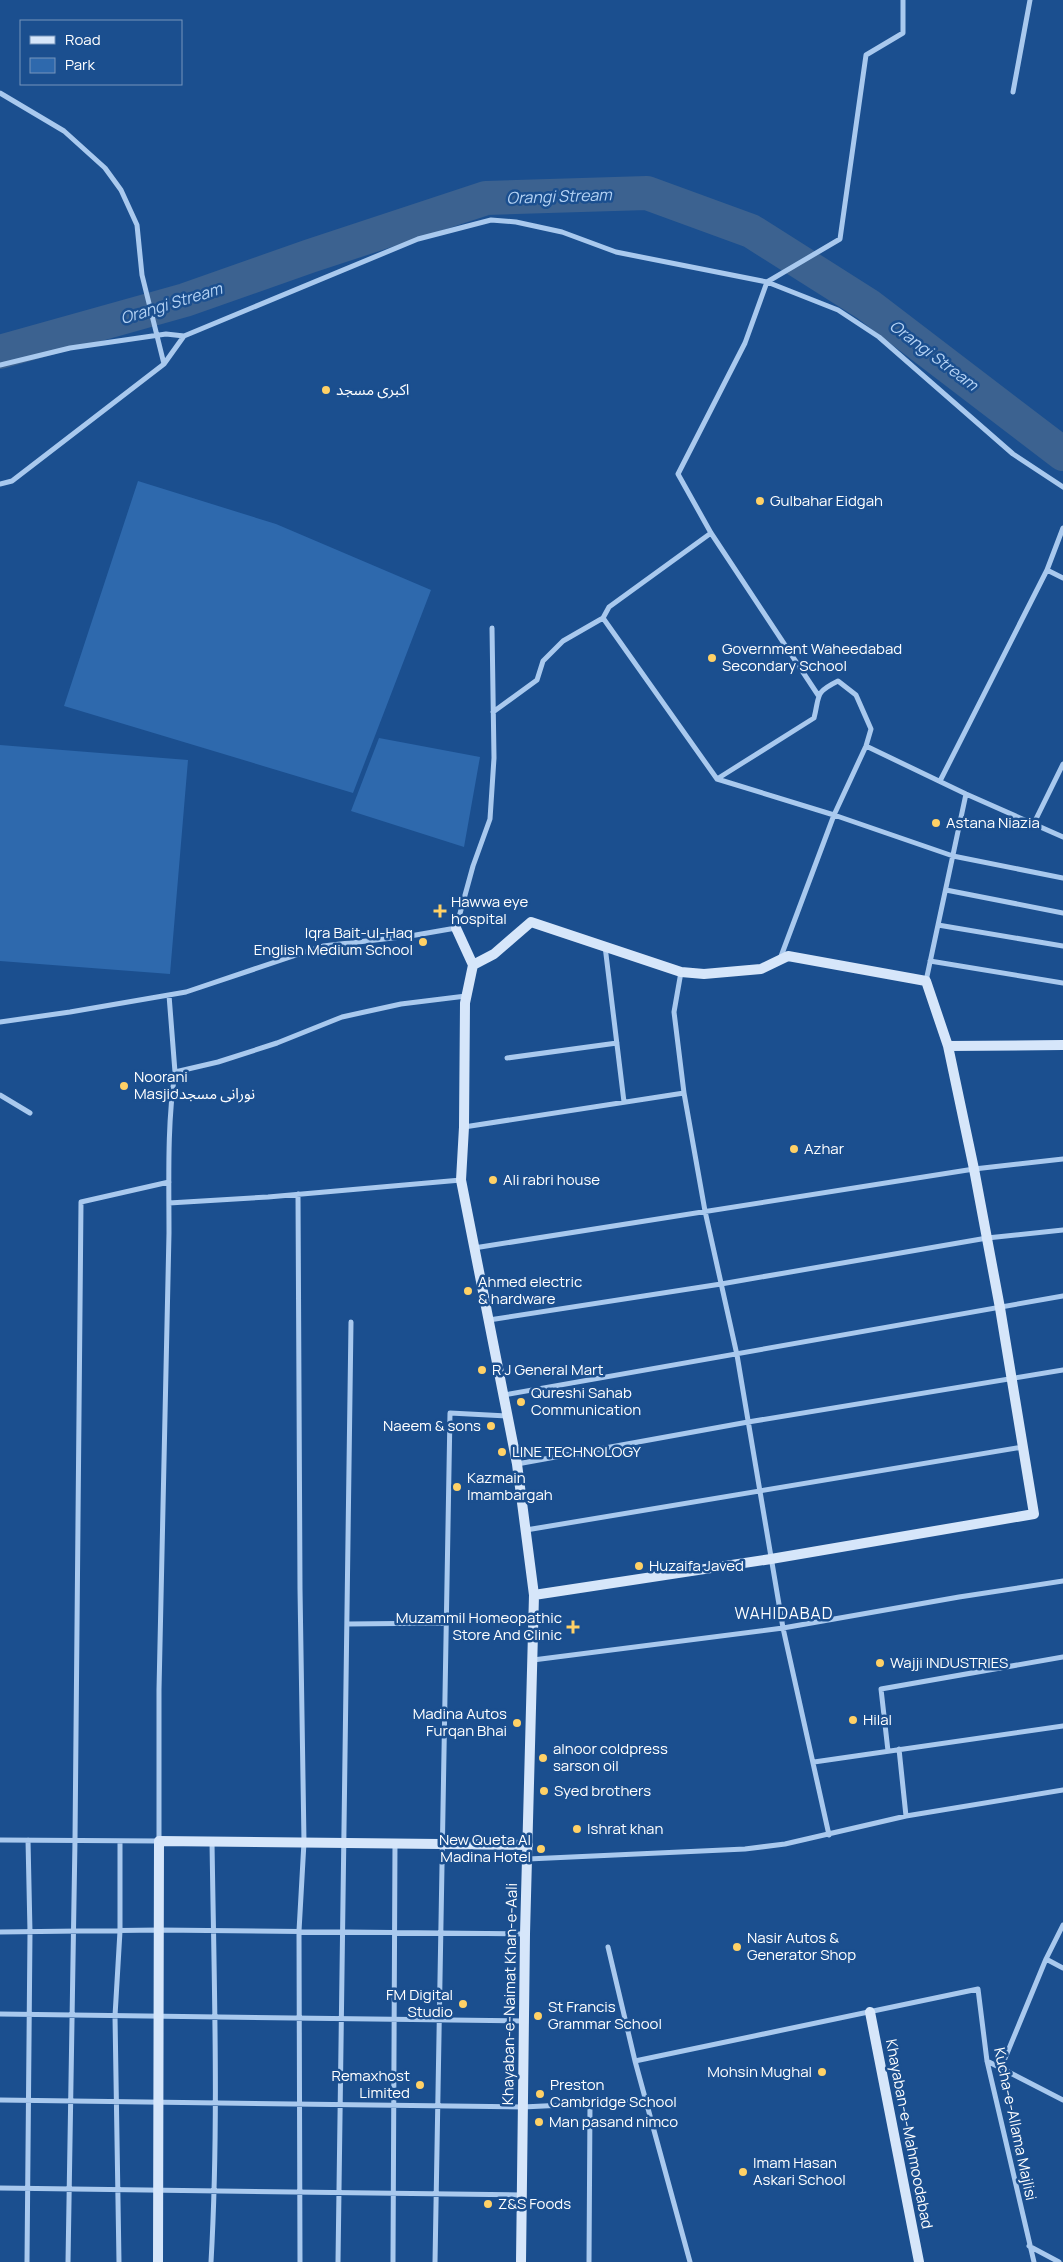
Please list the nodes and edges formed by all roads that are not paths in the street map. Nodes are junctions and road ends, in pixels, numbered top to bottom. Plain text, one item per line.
1 (903, 0) edge
2 (1030, 0) edge
3 (1013, 92) dead end
4 (0, 93) edge
5 (767, 282) junction
6 (157, 335) junction
7 (184, 336) junction
8 (164, 364) junction
9 (0, 365) edge
10 (0, 484) edge
11 (1063, 487) edge
12 (1063, 528) edge
13 (711, 533) junction
14 (1047, 570) junction
15 (1063, 578) edge
16 (603, 618) junction
17 (492, 628) dead end
18 (818, 695) junction
19 (493, 712) junction
20 (866, 746) junction
21 (1063, 764) edge
22 (717, 779) junction
23 (940, 781) junction
24 (966, 794) junction
25 (834, 815) junction
26 (1034, 823) junction
27 (1063, 837) edge
28 (953, 856) junction
29 (1063, 878) edge
30 (946, 890) junction
31 (1063, 912) edge
32 (938, 925) junction
33 (456, 928) junction
34 (605, 945) junction
35 (1063, 946) edge
36 (779, 960) junction
37 (930, 961) junction
38 (473, 965) junction
39 (681, 972) junction
40 (926, 981) junction
41 (1063, 983) edge
42 (169, 995) junction
43 (466, 996) junction
44 (0, 1022) edge
45 (617, 1044) junction
46 (1063, 1045) edge
47 (948, 1046) junction
48 (507, 1058) dead end
49 (175, 1072) junction
50 (684, 1093) junction
51 (0, 1095) edge
52 (624, 1102) junction
53 (30, 1113) dead end
54 (464, 1127) junction
55 (1063, 1159) edge
56 (974, 1170) junction
57 (461, 1180) junction
58 (169, 1182) junction
59 (298, 1194) junction
60 (169, 1203) junction
61 (705, 1211) junction
62 (1063, 1230) edge
63 (987, 1238) junction
64 (474, 1248) junction
65 (721, 1284) junction
66 (1063, 1296) edge
67 (1000, 1308) junction
68 (489, 1320) junction
69 (351, 1322) dead end
70 (737, 1355) junction
71 (1063, 1370) edge
72 (1012, 1379) junction
73 (504, 1395) junction
74 (508, 1416) junction
75 (748, 1422) junction
76 (1023, 1447) junction
77 (517, 1464) junction
78 (759, 1490) junction
79 (526, 1530) junction
80 (771, 1559) junction
81 (1063, 1581) edge
82 (534, 1595) junction
83 (446, 1623) junction
84 (348, 1624) junction
85 (784, 1628) junction
86 (1063, 1657) edge
87 (533, 1660) junction
88 (1063, 1726) edge
89 (899, 1749) junction
90 (888, 1751) junction
91 (814, 1762) junction
92 (1063, 1790) edge
93 (906, 1816) junction
94 (829, 1834) junction
95 (0, 1840) edge
96 (28, 1840) junction
97 (75, 1840) junction
98 (120, 1841) junction
99 (159, 1841) junction
100 (212, 1842) junction
101 (304, 1842) junction
102 (344, 1843) junction
103 (395, 1843) junction
104 (442, 1844) junction
105 (528, 1845) junction
106 (528, 1859) junction
107 (1063, 1925) edge
108 (159, 1930) junction
109 (214, 1930) junction
110 (74, 1931) junction
111 (120, 1931) junction
112 (300, 1931) junction
113 (0, 1932) edge
114 (30, 1932) junction
115 (343, 1932) junction
116 (396, 1932) junction
117 (440, 1933) junction
118 (525, 1934) junction
119 (608, 1947) dead end
120 (1046, 1959) junction
121 (1063, 1968) edge
122 (870, 2012) junction
123 (0, 2014) edge
124 (29, 2014) junction
125 (72, 2015) junction
126 (115, 2016) junction
127 (158, 2017) junction
128 (214, 2018) junction
129 (300, 2018) junction
130 (342, 2019) junction
131 (394, 2020) junction
132 (439, 2020) junction
133 (524, 2021) junction
134 (635, 2060) junction
135 (987, 2061) junction
136 (1001, 2068) junction
137 (0, 2100) edge
138 (29, 2100) junction
139 (1063, 2100) edge
140 (71, 2101) junction
141 (646, 2101) junction
142 (118, 2102) junction
143 (158, 2102) junction
144 (216, 2103) junction
145 (299, 2104) junction
146 (590, 2104) junction
147 (340, 2105) junction
148 (395, 2105) junction
149 (438, 2106) junction
150 (523, 2107) junction
151 (0, 2188) edge
152 (28, 2188) junction
153 (70, 2189) junction
154 (116, 2190) junction
155 (157, 2190) junction
156 (215, 2191) junction
157 (301, 2192) junction
158 (339, 2192) junction
159 (392, 2193) junction
160 (436, 2194) junction
161 (522, 2195) junction
162 (1029, 2246) junction
163 (27, 2262) edge
164 (68, 2262) edge
165 (119, 2262) edge
166 (158, 2262) edge
167 (211, 2262) edge
168 (300, 2262) edge
169 (338, 2262) edge
170 (393, 2262) edge
171 (435, 2262) edge
172 (521, 2262) edge
173 (589, 2262) edge
174 (690, 2262) edge
175 (919, 2262) edge
176 (1034, 2262) edge
177 (1059, 2262) edge

1 - 5 street
2 - 3 street
4 - 6 street
5 - 7 street
5 - 11 street
5 - 13 street
6 - 7 street
6 - 8 street
6 - 9 street
7 - 8 street
8 - 10 street
12 - 14 street
13 - 16 street
13 - 18 street
14 - 15 street
14 - 23 street
16 - 19 street
16 - 22 street
17 - 19 street
18 - 20 street
18 - 22 street
19 - 33 street
20 - 23 street
20 - 25 street
21 - 26 street
22 - 25 street
23 - 24 street
24 - 26 street
24 - 28 street
25 - 28 street
25 - 36 street
26 - 27 street
28 - 29 street
28 - 30 street
30 - 31 street
30 - 32 street
32 - 35 street
32 - 37 street
33 - 38 street
33 - 42 street
34 - 38 street
34 - 39 street
34 - 45 street
36 - 39 street
36 - 40 street
37 - 40 street
37 - 41 street
38 - 43 street, Khayaban-e-Naimat Khan-e-Aali
39 - 50 street
40 - 47 street
42 - 44 street
42 - 49 street
43 - 49 street
43 - 54 street, Khayaban-e-Naimat Khan-e-Aali
45 - 48 street
45 - 52 street
46 - 47 street
47 - 56 street
49 - 58 street
50 - 52 street
50 - 61 street
51 - 53 street
52 - 54 street
54 - 57 street, Khayaban-e-Naimat Khan-e-Aali
55 - 56 street
56 - 61 street
56 - 63 street
57 - 59 street
57 - 64 street, Khayaban-e-Naimat Khan-e-Aali
58 - 60 street
58 - 97 street
59 - 60 street
59 - 101 street
60 - 99 street
61 - 64 street
61 - 65 street
62 - 63 street
63 - 65 street
63 - 67 street
64 - 68 street, Khayaban-e-Naimat Khan-e-Aali
65 - 68 street
65 - 70 street
66 - 67 street
67 - 70 street
67 - 72 street
68 - 73 street, Khayaban-e-Naimat Khan-e-Aali
69 - 84 street
70 - 73 street
70 - 75 street
71 - 72 street
72 - 75 street
72 - 76 street
73 - 74 street, Khayaban-e-Naimat Khan-e-Aali
74 - 77 street, Khayaban-e-Naimat Khan-e-Aali
74 - 83 street
75 - 77 street
75 - 78 street
76 - 78 street
76 - 80 street
77 - 79 street, Khayaban-e-Naimat Khan-e-Aali
78 - 79 street
78 - 80 street
79 - 82 street, Khayaban-e-Naimat Khan-e-Aali
80 - 82 street
80 - 85 street
81 - 85 street
82 - 87 street, Khayaban-e-Naimat Khan-e-Aali
83 - 84 street
83 - 104 street
84 - 102 street
85 - 87 street
85 - 91 street
86 - 90 street
87 - 105 street, Khayaban-e-Naimat Khan-e-Aali
88 - 89 street
89 - 90 street
89 - 93 street
90 - 91 street
91 - 94 street
92 - 93 street
93 - 94 street
94 - 106 street
95 - 96 street
96 - 97 street
96 - 114 street
97 - 98 street
97 - 110 street
98 - 99 street
98 - 111 street
99 - 100 street
99 - 108 street
100 - 101 street
100 - 109 street
101 - 102 street
101 - 112 street
102 - 103 street
102 - 115 street
103 - 104 street
103 - 116 street
104 - 105 street
104 - 117 street
105 - 106 street, Khayaban-e-Naimat Khan-e-Aali
106 - 118 street, Khayaban-e-Naimat Khan-e-Aali
107 - 120 street
108 - 109 street
108 - 111 street
108 - 127 street
109 - 112 street
109 - 128 street
110 - 111 street
110 - 114 street
110 - 125 street
111 - 126 street
112 - 115 street
112 - 129 street
113 - 114 street
114 - 124 street
115 - 116 street
115 - 130 street
116 - 117 street
116 - 131 street
117 - 118 street
117 - 132 street
118 - 133 street, Khayaban-e-Naimat Khan-e-Aali
119 - 134 street
120 - 121 street
120 - 136 street
122 - 134 street
122 - 135 street, Kucha-e-Allama Majlisi
122 - 175 street, Khayaban-e-Mahmoodabad
123 - 124 street
124 - 125 street
124 - 138 street
125 - 126 street
125 - 140 street
126 - 127 street
126 - 142 street
127 - 128 street
127 - 143 street
128 - 129 street
128 - 144 street
129 - 130 street
129 - 145 street
130 - 131 street
130 - 147 street
131 - 132 street
131 - 148 street
132 - 133 street
132 - 149 street
133 - 150 street, Khayaban-e-Naimat Khan-e-Aali
134 - 141 street
135 - 136 street
135 - 162 street, Kucha-e-Allama Majlisi
136 - 139 street
137 - 138 street
138 - 140 street
138 - 152 street
140 - 142 street
140 - 153 street
141 - 146 street
141 - 174 street
142 - 143 street
142 - 154 street
143 - 144 street
143 - 155 street
144 - 145 street
144 - 156 street
145 - 147 street
145 - 157 street
146 - 150 street
146 - 173 street
147 - 148 street
147 - 158 street
148 - 149 street
148 - 159 street
149 - 150 street
149 - 160 street
150 - 161 street, Khayaban-e-Naimat Khan-e-Aali
151 - 152 street
152 - 153 street
152 - 163 street
153 - 154 street
153 - 164 street
154 - 155 street
154 - 165 street
155 - 156 street
155 - 166 street
156 - 157 street
156 - 167 street
157 - 158 street
157 - 168 street
158 - 159 street
158 - 169 street
159 - 160 street
159 - 170 street
160 - 161 street
160 - 171 street
161 - 172 street, Khayaban-e-Naimat Khan-e-Aali
162 - 176 street, Kucha-e-Allama Majlisi
162 - 177 street

